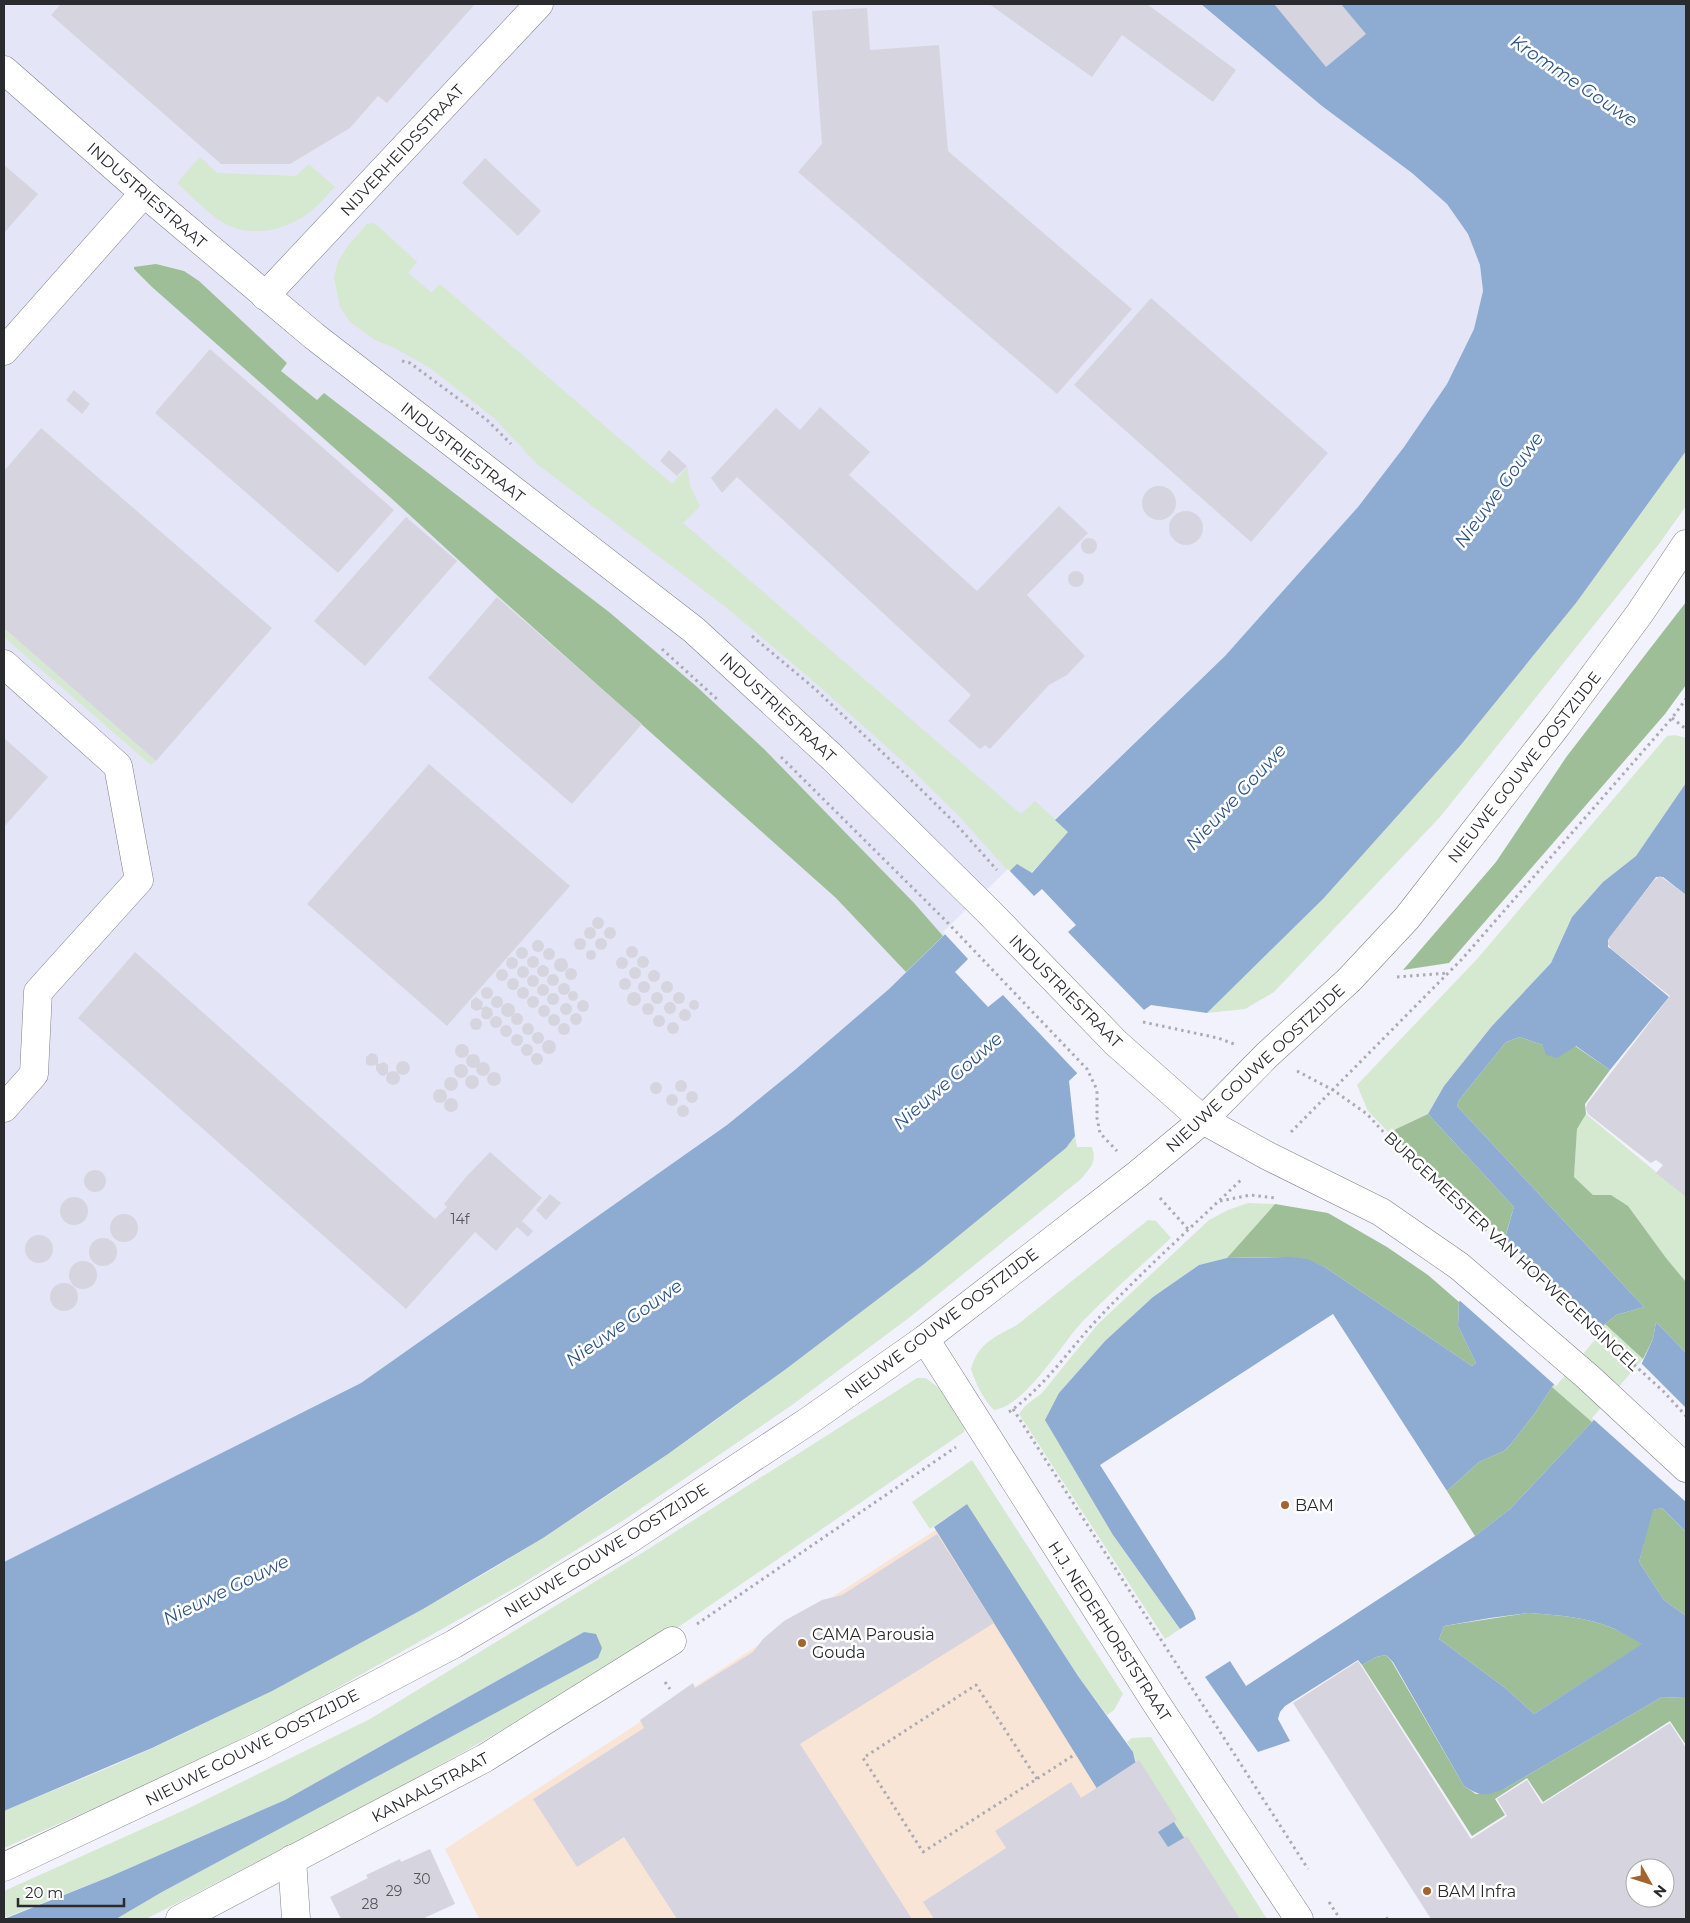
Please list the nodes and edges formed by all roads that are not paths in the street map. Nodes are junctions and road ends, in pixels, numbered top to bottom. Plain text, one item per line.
1 (539, 4) edge
2 (4, 70) edge
3 (144, 193) junction
4 (265, 296) junction
5 (4, 351) edge
6 (1686, 544) edge
7 (4, 664) edge
8 (4, 1108) edge
9 (1203, 1120) junction
10 (924, 1340) junction
11 (1686, 1468) edge
12 (672, 1641) road end
13 (292, 1859) junction
14 (4, 1867) edge
15 (180, 1919) edge
16 (296, 1919) edge
17 (1299, 1919) edge

1 - 4 main road, NIJVERHEIDSSTRAAT
2 - 3 main road, INDUSTRIESTRAAT
3 - 4 main road, INDUSTRIESTRAAT
3 - 5 main road
4 - 9 main road, INDUSTRIESTRAAT
6 - 9 main road, NIEUWE GOUWE OOSTZIJDE
7 - 8 main road
9 - 10 main road, NIEUWE GOUWE OOSTZIJDE
9 - 11 main road
10 - 14 main road, NIEUWE GOUWE OOSTZIJDE
10 - 17 main road, H.J. NEDERHORSTSTRAAT
12 - 13 main road, KANAALSTRAAT
13 - 15 main road, KANAALSTRAAT
13 - 16 main road

